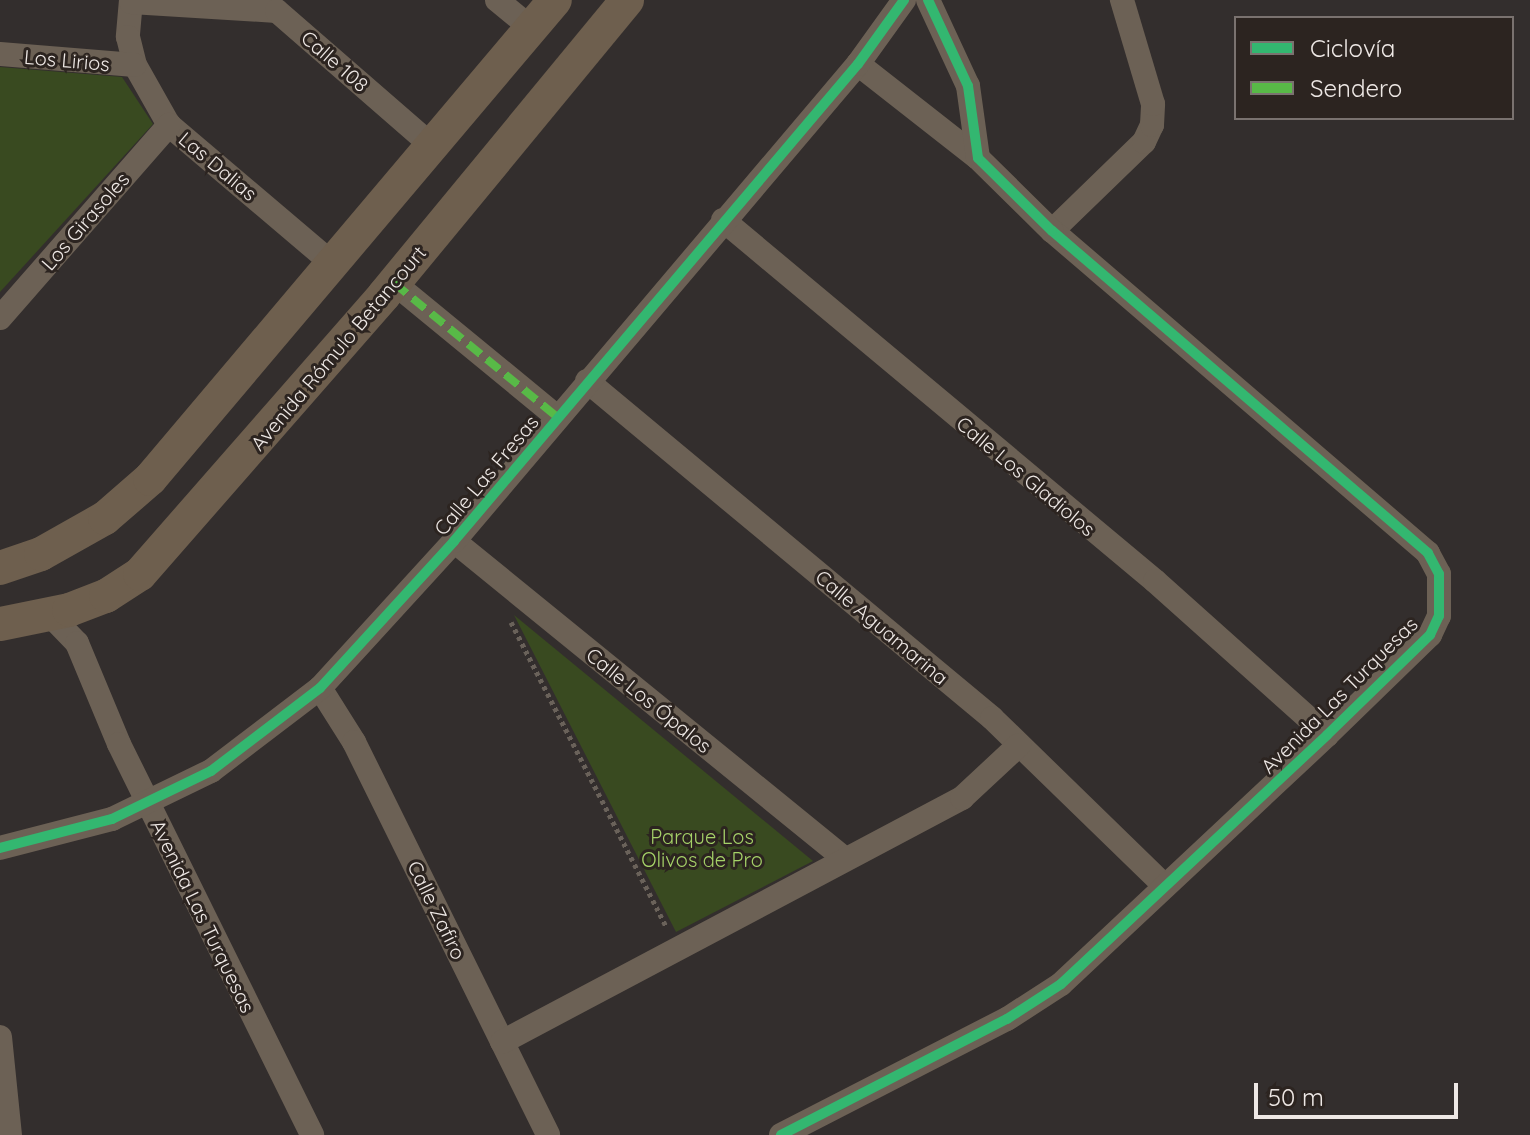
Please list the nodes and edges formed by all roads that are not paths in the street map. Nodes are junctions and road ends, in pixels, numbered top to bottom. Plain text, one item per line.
1 (497, 0) edge
2 (555, 0) edge
3 (627, 0) edge
4 (904, 0) edge
5 (928, 0) edge
6 (1122, 0) edge
7 (131, 1) edge
8 (531, 28) junction
9 (0, 54) edge
10 (858, 64) junction
11 (135, 65) junction
12 (169, 125) junction
13 (431, 145) junction
14 (978, 158) junction
15 (723, 220) junction
16 (1052, 231) junction
17 (332, 263) junction
18 (394, 283) junction
19 (0, 318) edge
20 (587, 381) junction
21 (557, 417) junction
22 (454, 541) junction
23 (0, 568) edge
24 (49, 614) junction
25 (0, 624) edge
26 (320, 688) junction
27 (1327, 735) junction
28 (1019, 745) junction
29 (148, 802) junction
30 (0, 848) edge
31 (845, 859) junction
32 (1165, 886) junction
33 (0, 1037) edge
34 (502, 1042) junction
35 (1, 1064) edge
36 (10, 1135) edge
37 (312, 1135) edge
38 (548, 1135) edge
39 (781, 1135) edge

1 - 8 street
2 - 8 street
3 - 18 street, Avenida Rómulo Betancourt
4 - 10 street, Calle Las Fresas
5 - 14 street
6 - 16 street
7 - 11 street, Las Dalias
7 - 13 street, Calle 108
8 - 13 street
9 - 11 street, Los Lirios
10 - 14 street, Avenida Las Turquesas
10 - 15 street, Calle Las Fresas
11 - 12 street, Las Dalias
12 - 17 street, Las Dalias
12 - 19 street, Los Girasoles
13 - 17 street
14 - 16 street, Avenida Las Turquesas
15 - 20 street, Calle Las Fresas
15 - 27 street, Calle Los Gladiolos
16 - 27 street, Avenida Las Turquesas
17 - 23 street
18 - 21 street
18 - 24 street, Avenida Rómulo Betancourt
20 - 21 street, Calle Las Fresas
20 - 28 street, Calle Aguamarina
21 - 22 street, Calle Las Fresas
22 - 26 street, Calle Las Fresas
22 - 31 street, Calle Los Ópalos
24 - 25 street, Avenida Rómulo Betancourt
24 - 29 street, Avenida Las Turquesas
26 - 29 street, Calle Las Fresas
26 - 34 street, Calle Zafiro
27 - 32 street, Avenida Las Turquesas
28 - 31 street
28 - 32 street, Calle Aguamarina
29 - 30 street, Calle Las Fresas
29 - 37 street, Avenida Las Turquesas
31 - 34 street
32 - 39 street, Avenida Las Turquesas
33 - 35 street
34 - 38 street, Calle Zafiro
35 - 36 street

